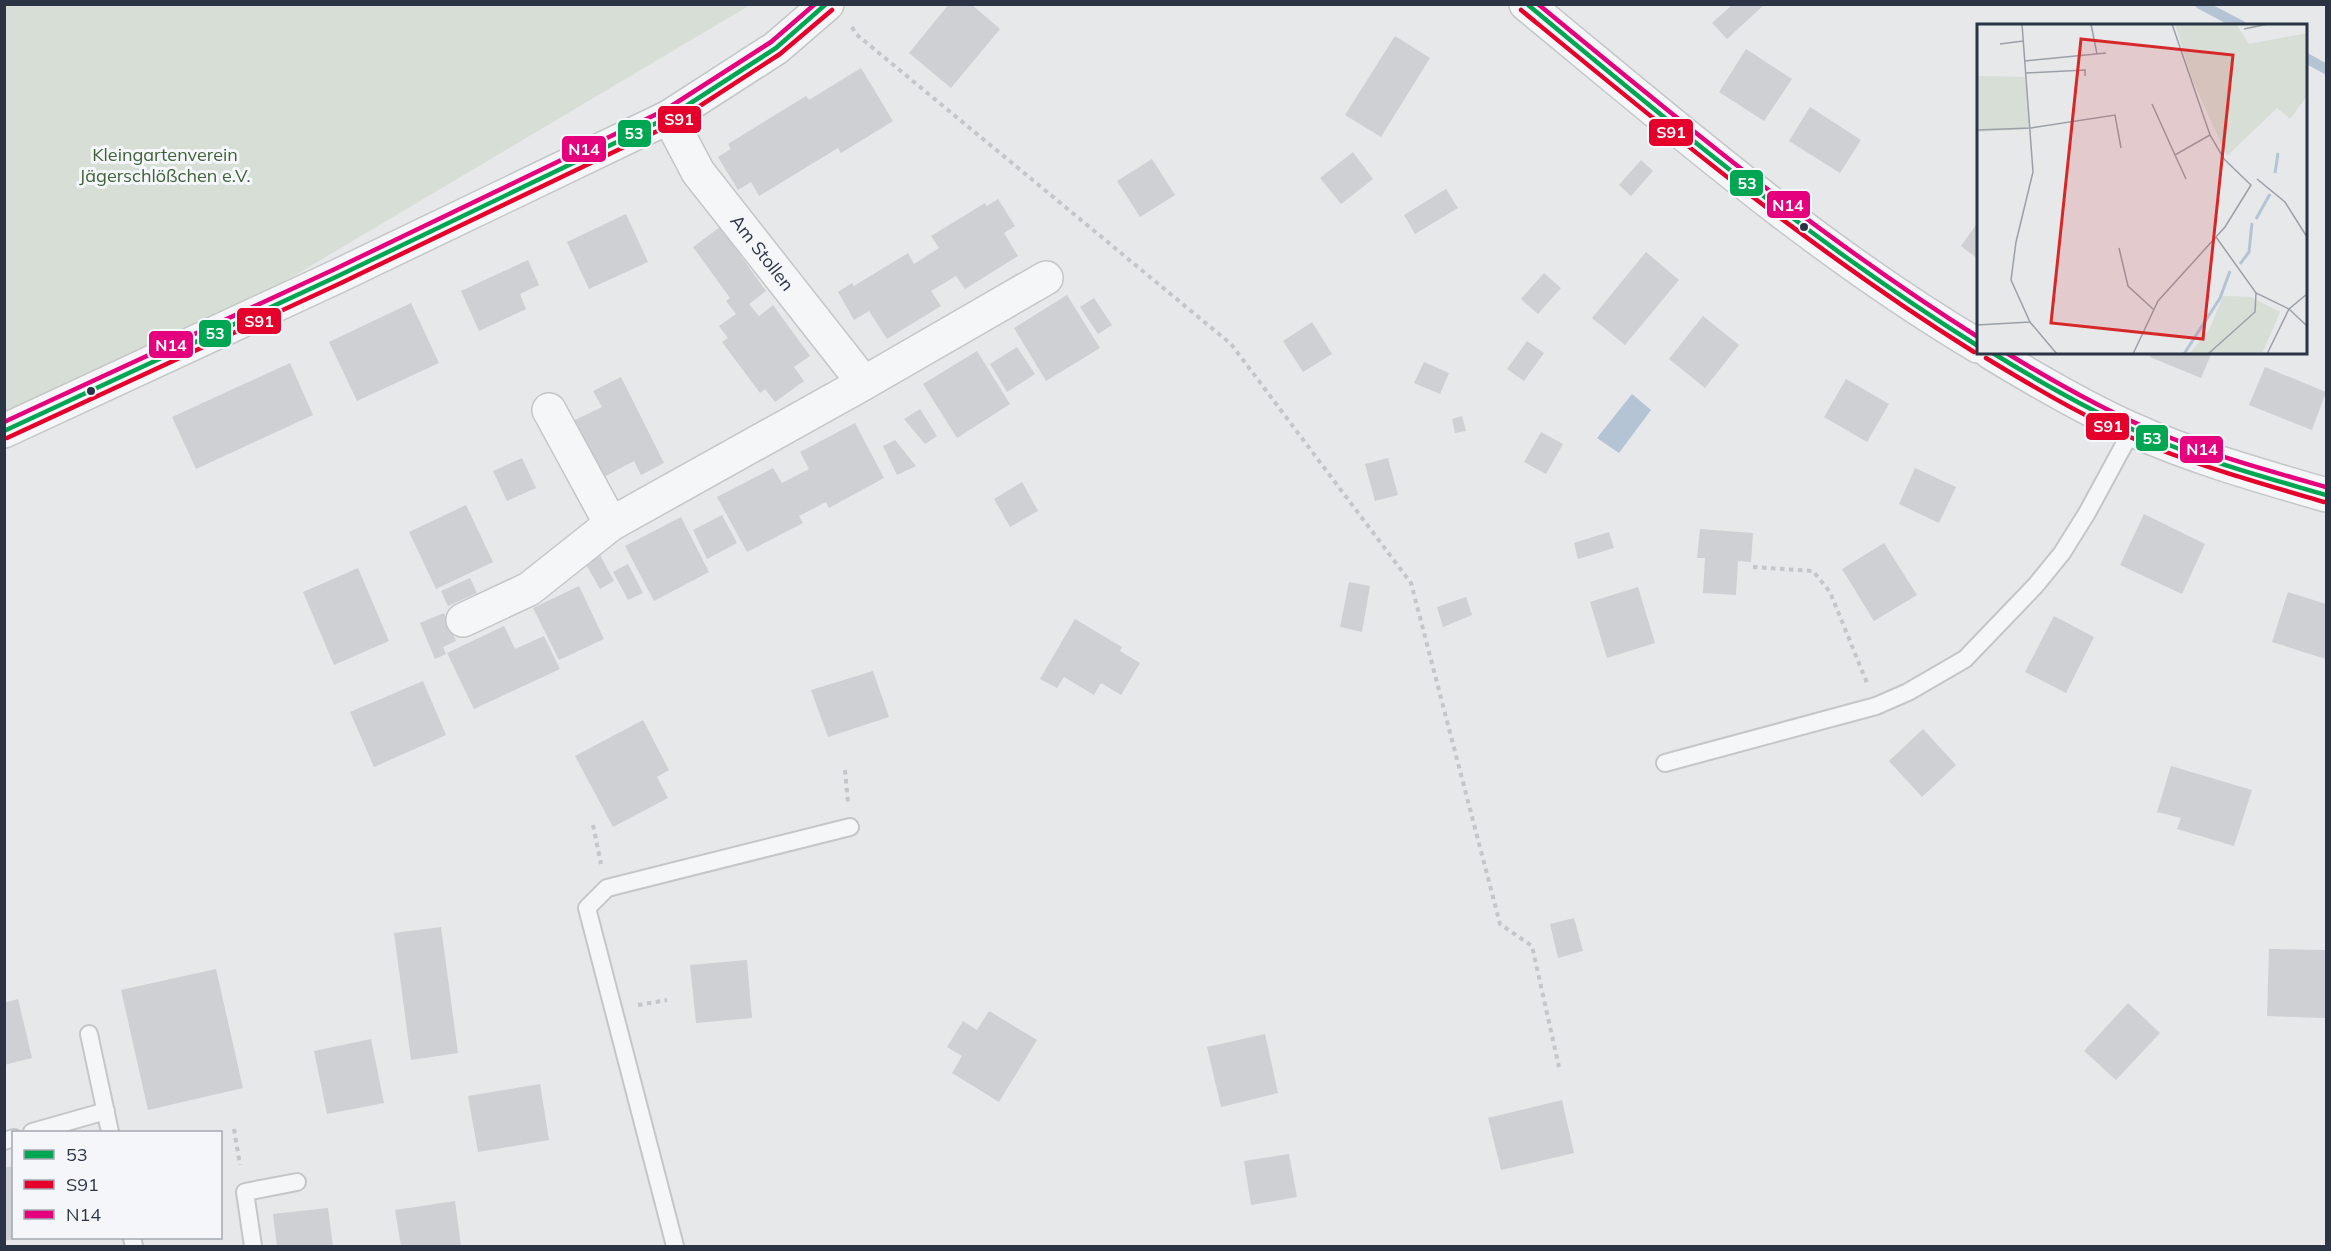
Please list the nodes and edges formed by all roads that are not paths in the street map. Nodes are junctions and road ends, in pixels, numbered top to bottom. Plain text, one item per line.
1 (1526, 4) edge
2 (836, 12) edge
3 (669, 117) junction
4 (1046, 278) dead end
5 (1977, 345) edge
6 (1993, 354) edge
7 (864, 383) junction
8 (549, 410) dead end
9 (4, 430) edge
10 (2132, 430) junction
11 (2326, 495) edge
12 (611, 524) junction
13 (463, 620) dead end
14 (1665, 763) dead end
15 (850, 827) dead end
16 (89, 1034) dead end
17 (106, 1111) junction
18 (36, 1131) edge
19 (110, 1131) edge
20 (297, 1182) dead end
21 (253, 1246) edge
22 (675, 1246) edge

1 - 5 street
2 - 3 street
3 - 7 street, Am Stollen
3 - 9 street
4 - 7 street
6 - 10 street
7 - 12 street
8 - 12 street
10 - 11 street
10 - 14 lane
12 - 13 street
15 - 22 lane
16 - 17 lane
17 - 18 lane
17 - 19 lane
20 - 21 lane

